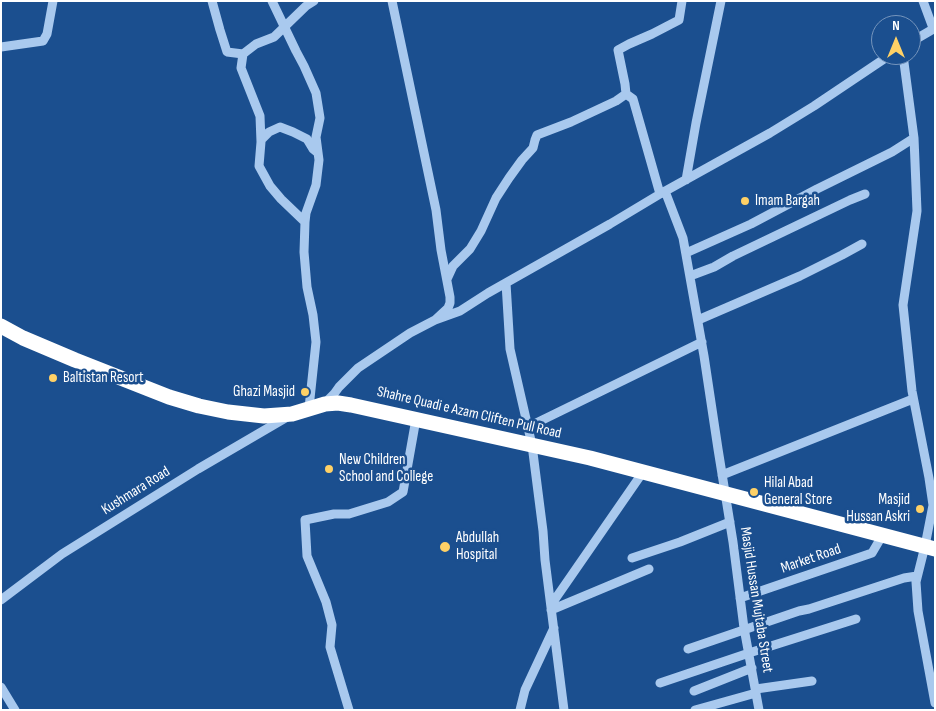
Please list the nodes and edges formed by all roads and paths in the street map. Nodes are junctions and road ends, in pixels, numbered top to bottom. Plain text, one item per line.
1 (53, 1) edge
2 (212, 1) edge
3 (272, 1) edge
4 (314, 1) edge
5 (392, 1) edge
6 (682, 1) edge
7 (721, 1) edge
8 (924, 1) edge
9 (285, 26) junction
10 (934, 28) edge
11 (921, 36) edge
12 (1, 47) edge
13 (243, 54) junction
14 (875, 65) edge
15 (904, 65) edge
16 (626, 94) junction
17 (914, 138) junction
18 (261, 140) junction
19 (318, 154) junction
20 (686, 180) junction
21 (662, 192) junction
22 (865, 194) dead end
23 (305, 222) junction
24 (862, 244) dead end
25 (686, 253) junction
26 (690, 276) junction
27 (447, 278) junction
28 (506, 283) junction
29 (435, 320) junction
30 (698, 320) junction
31 (1, 326) edge
32 (702, 342) junction
33 (913, 399) junction
34 (325, 404) junction
35 (309, 408) junction
36 (292, 414) junction
37 (416, 419) junction
38 (528, 427) junction
39 (532, 445) junction
40 (643, 472) junction
41 (722, 475) junction
42 (726, 494) junction
43 (730, 522) junction
44 (882, 536) junction
45 (930, 548) edge
46 (632, 558) dead end
47 (649, 569) dead end
48 (917, 576) junction
49 (740, 598) junction
50 (1, 600) edge
51 (551, 608) junction
52 (856, 619) dead end
53 (554, 628) junction
54 (745, 631) junction
55 (688, 649) dead end
56 (749, 653) junction
57 (752, 668) junction
58 (812, 681) dead end
59 (660, 683) dead end
60 (1, 687) edge
61 (694, 691) dead end
62 (756, 691) junction
63 (935, 703) edge
64 (15, 710) edge
65 (349, 710) edge
66 (520, 710) edge
67 (564, 710) edge
68 (695, 710) edge
69 (759, 710) edge

1 - 12 street
2 - 13 street
3 - 9 street
4 - 9 street
5 - 27 street
6 - 16 street, Masjid Hussan Mujtaba Street
7 - 20 street
8 - 10 street
9 - 13 street
9 - 19 street
10 - 11 street
13 - 18 street
14 - 20 street
15 - 17 street
16 - 21 street, Masjid Hussan Mujtaba Street
16 - 27 street
17 - 25 street
17 - 33 street
18 - 19 street
18 - 23 street
19 - 23 street
20 - 21 street
21 - 25 street, Masjid Hussan Mujtaba Street
21 - 28 street
22 - 26 street
23 - 35 street
24 - 30 street
25 - 26 street, Masjid Hussan Mujtaba Street
26 - 30 street, Masjid Hussan Mujtaba Street
27 - 29 street
28 - 29 street
28 - 38 street
29 - 34 street
30 - 32 street, Masjid Hussan Mujtaba Street
31 - 36 highway, Shahre Quadi e Azam Cliften Pull Road
32 - 38 street
32 - 41 street, Masjid Hussan Mujtaba Street
33 - 41 street
33 - 45 street
34 - 35 highway, Shahre Quadi e Azam Cliften Pull Road
34 - 37 highway, Shahre Quadi e Azam Cliften Pull Road
35 - 36 highway, Shahre Quadi e Azam Cliften Pull Road
36 - 50 street, Kushmara Road
37 - 39 highway, Shahre Quadi e Azam Cliften Pull Road
37 - 65 street
38 - 39 street
39 - 40 highway, Shahre Quadi e Azam Cliften Pull Road
39 - 51 street
40 - 42 highway, Shahre Quadi e Azam Cliften Pull Road
40 - 51 street
41 - 42 street, Masjid Hussan Mujtaba Street
42 - 43 street, Masjid Hussan Mujtaba Street
42 - 44 highway, Shahre Quadi e Azam Cliften Pull Road
43 - 46 street
43 - 49 street, Masjid Hussan Mujtaba Street
44 - 45 highway, Shahre Quadi e Azam Cliften Pull Road
44 - 49 street, Market Road
45 - 48 street
47 - 51 street
48 - 54 street
48 - 63 street
49 - 54 street, Masjid Hussan Mujtaba Street
51 - 53 street
52 - 56 street
53 - 66 street
53 - 67 street
54 - 55 street
54 - 56 street, Masjid Hussan Mujtaba Street
56 - 57 street, Masjid Hussan Mujtaba Street
56 - 59 street
57 - 61 street
57 - 62 street, Masjid Hussan Mujtaba Street
58 - 62 street
60 - 64 street
62 - 68 street
62 - 69 street, Masjid Hussan Mujtaba Street

